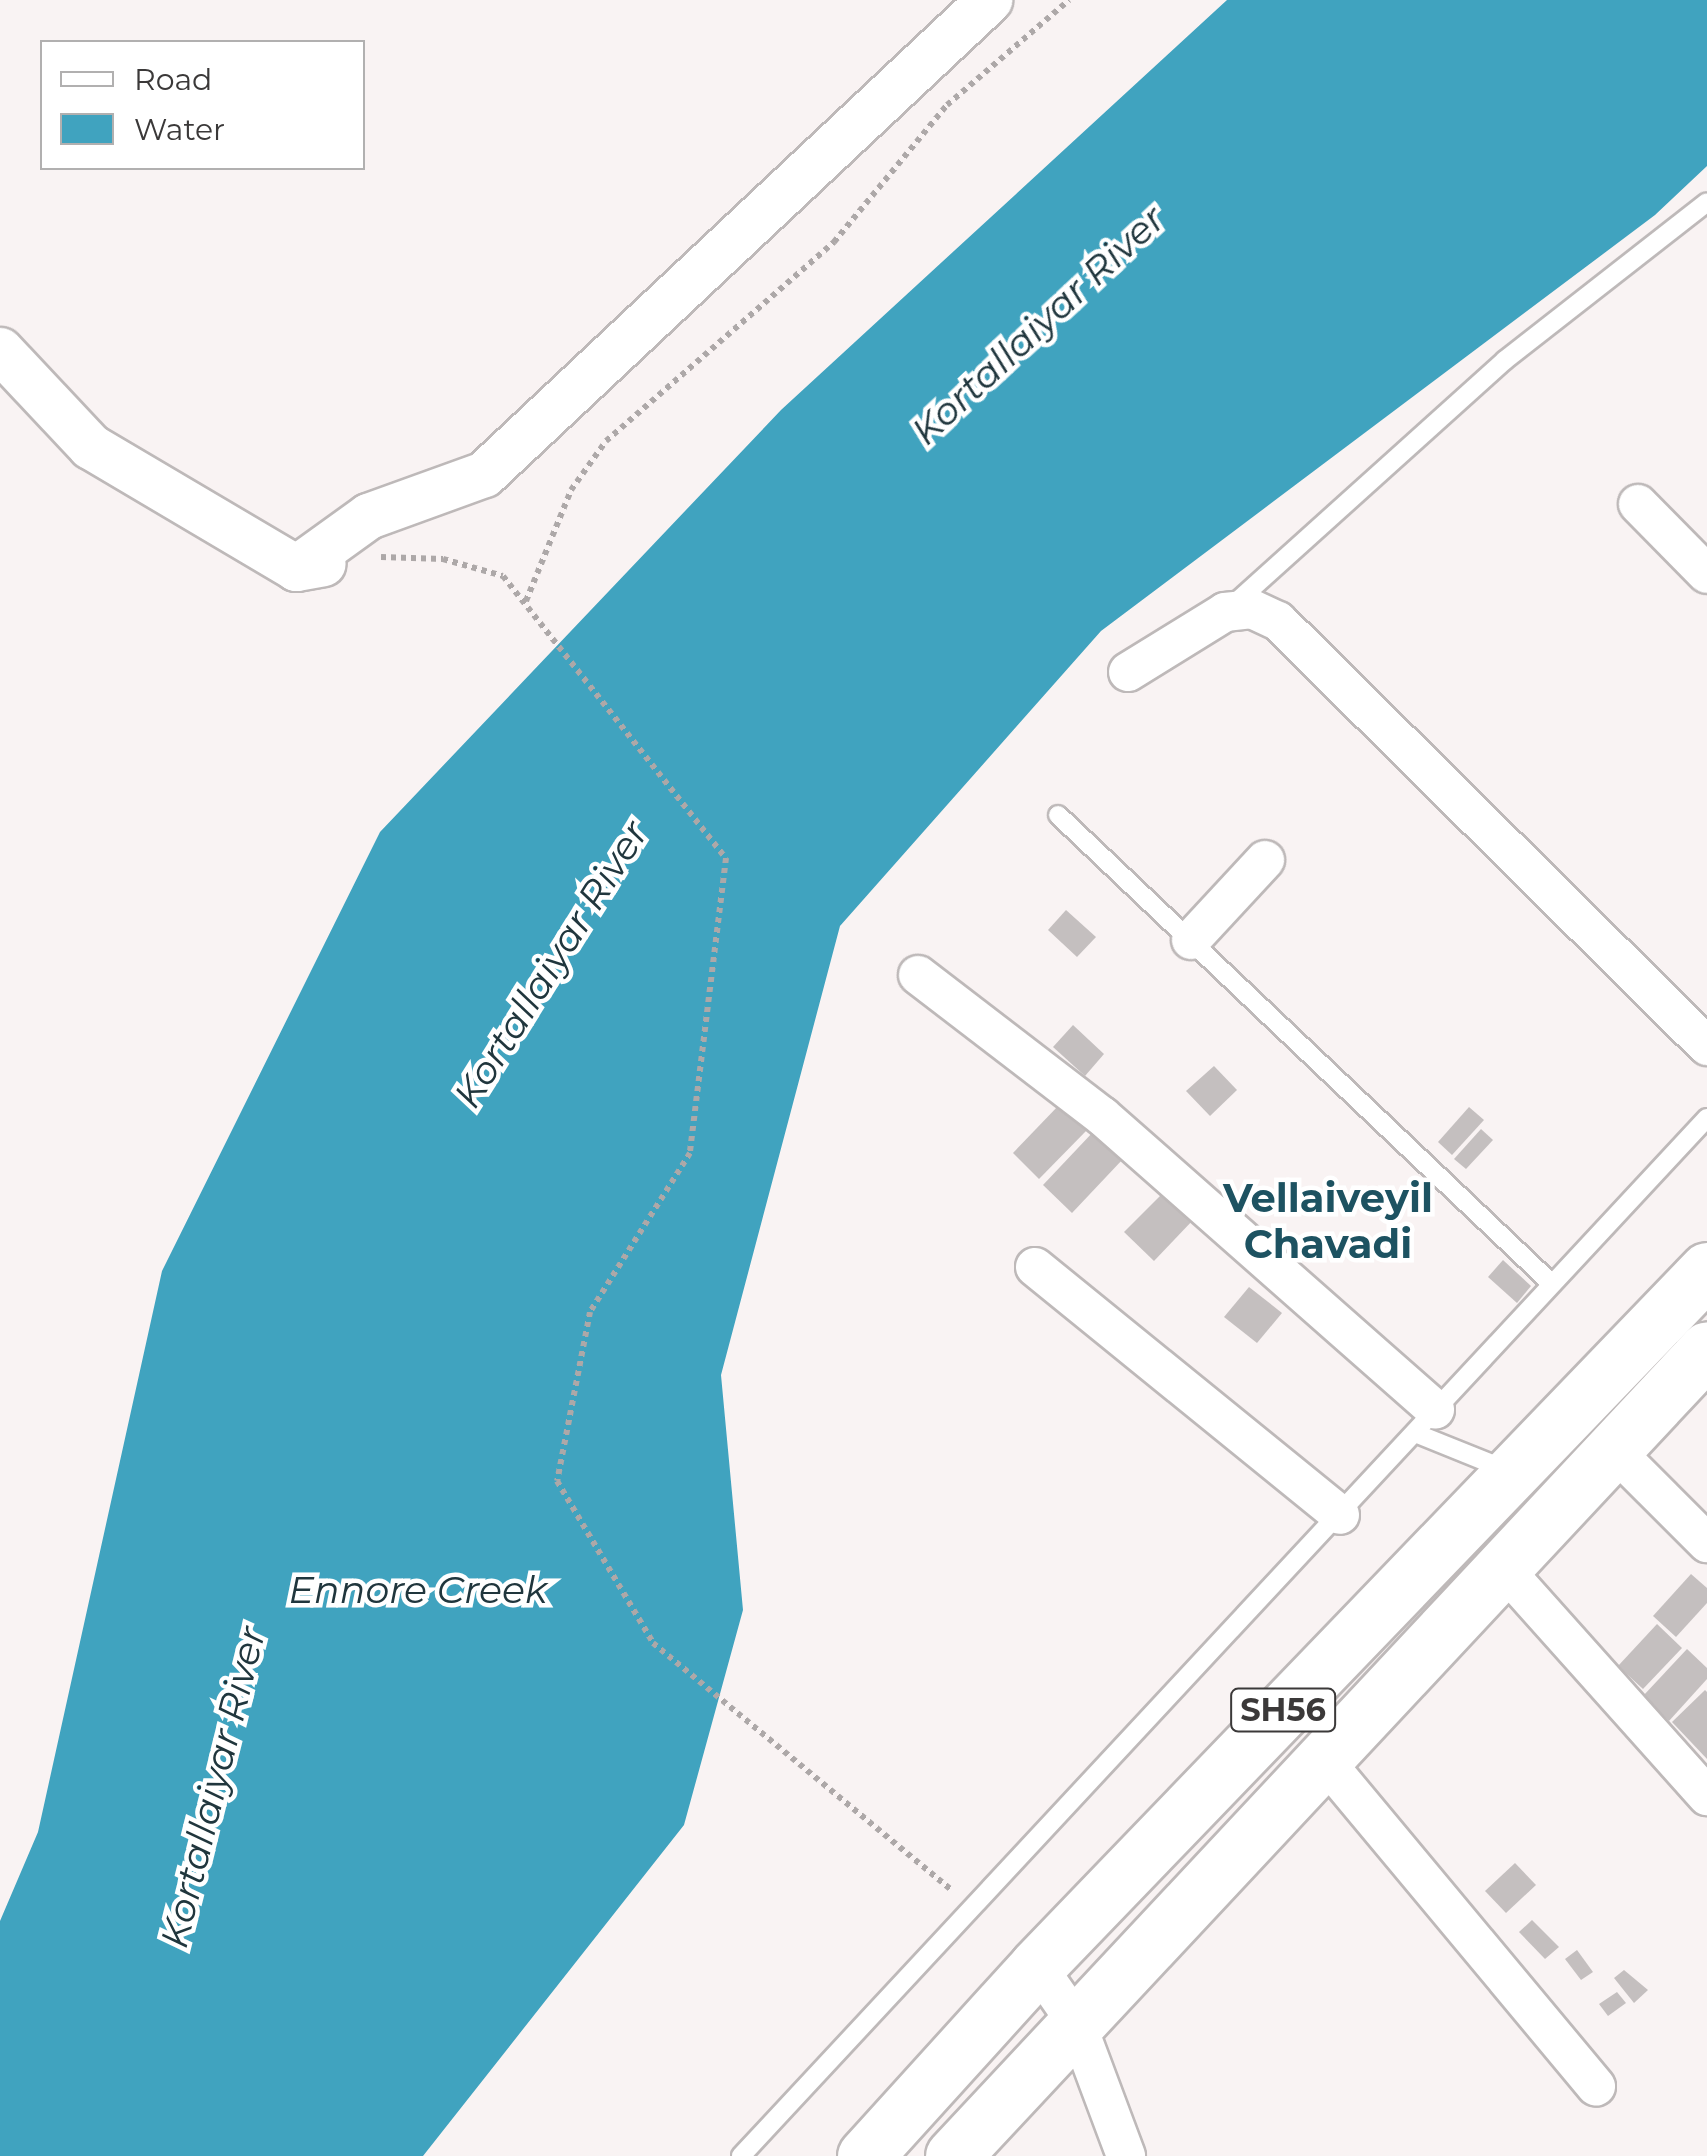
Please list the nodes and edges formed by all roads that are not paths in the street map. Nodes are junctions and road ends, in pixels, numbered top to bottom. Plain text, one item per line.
1 (989, 0) edge
2 (1707, 202) edge
3 (0, 350) edge
4 (1638, 504) dead end
5 (360, 556) road end
6 (296, 568) junction
7 (1707, 574) edge
8 (1226, 612) junction
9 (1128, 672) dead end
10 (1058, 816) dead end
11 (1265, 860) dead end
12 (1192, 940) junction
13 (918, 974) dead end
14 (1707, 1046) edge
15 (1707, 1118) edge
16 (1035, 1268) dead end
17 (1707, 1270) edge
18 (1551, 1283) junction
19 (1707, 1349) edge
20 (1425, 1422) junction
21 (1626, 1462) junction
22 (1514, 1470) junction
23 (1340, 1515) junction
24 (1707, 1543) edge
25 (1515, 1580) junction
26 (1440, 1666) dead end
27 (1330, 1767) junction
28 (1707, 1796) edge
29 (1036, 1966) junction
30 (1078, 2043) junction
31 (1596, 2086) dead end
32 (741, 2156) edge
33 (864, 2156) edge
34 (952, 2156) edge
35 (1126, 2156) edge

1 - 6 street
2 - 8 lane
3 - 6 street
4 - 7 street
5 - 6 street
8 - 9 street
8 - 14 street
10 - 12 lane
11 - 12 street
12 - 18 lane
13 - 20 street
15 - 18 lane
16 - 23 street
17 - 22 main road, SH56
18 - 20 lane
19 - 21 main road, SH56
20 - 22 lane
20 - 23 lane
21 - 24 street
21 - 25 main road, SH56
22 - 29 main road, SH56
23 - 32 lane
25 - 27 main road, SH56
25 - 28 street
26 - 27 lane
27 - 30 main road, SH56
27 - 31 street
29 - 30 street
29 - 33 main road, SH56
30 - 34 main road, SH56
30 - 35 street

